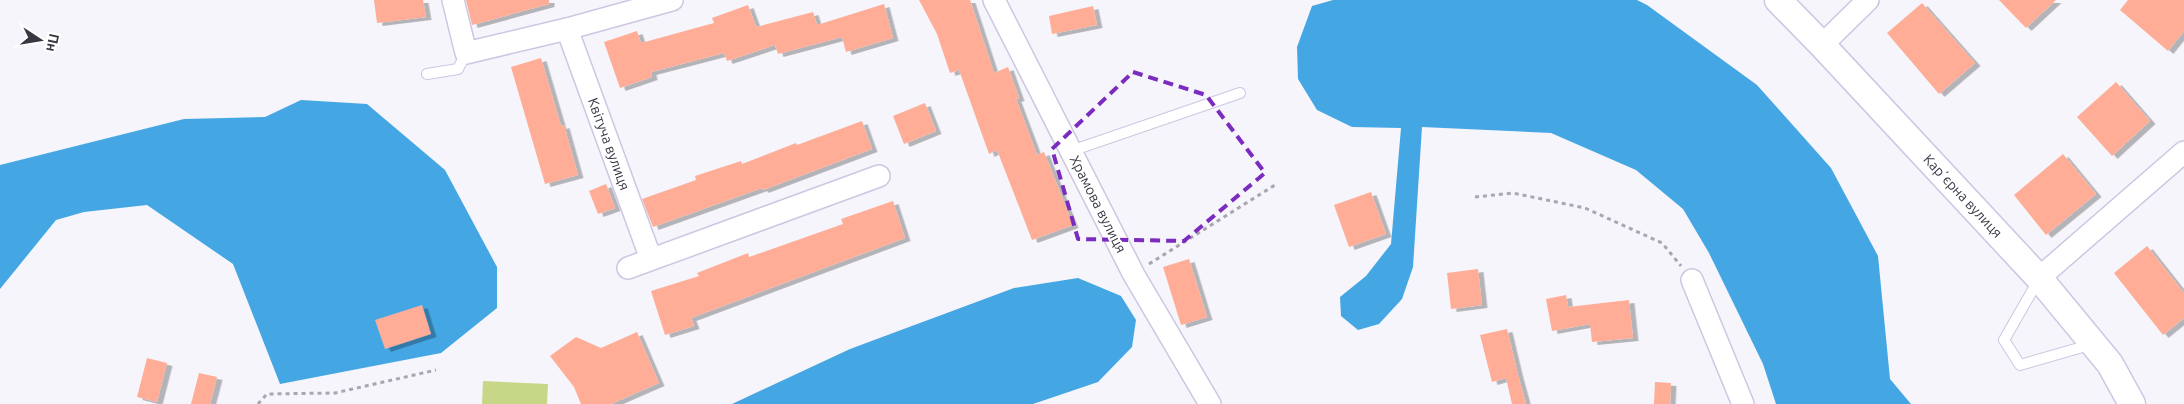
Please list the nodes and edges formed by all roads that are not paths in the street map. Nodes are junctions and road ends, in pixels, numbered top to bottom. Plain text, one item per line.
1 (453, 0) edge
2 (672, 0) edge
3 (994, 0) edge
4 (1778, 0) edge
5 (1868, 0) edge
6 (567, 29) junction
7 (1822, 45) junction
8 (466, 54) junction
9 (426, 74) dead end
10 (1240, 93) dead end
11 (1071, 151) junction
12 (2184, 152) edge
13 (879, 176) dead end
14 (651, 259) junction
15 (628, 268) dead end
16 (2040, 278) junction
17 (1692, 280) road end
18 (2094, 344) junction
19 (1210, 404) edge
20 (1743, 404) edge
21 (2132, 404) edge

1 - 8 street
2 - 6 street
3 - 11 street, Храмова вулиця
4 - 7 street, Карʼєрна вулиця
5 - 7 street
6 - 8 street
6 - 14 street, Квітуча вулиця
7 - 16 street, Карʼєрна вулиця
8 - 9 lane
10 - 11 lane
11 - 19 street, Храмова вулиця
12 - 16 street
13 - 14 street
14 - 15 street
16 - 18 street, Карʼєрна вулиця
16 - 18 lane
17 - 20 street
18 - 21 street, Карʼєрна вулиця

